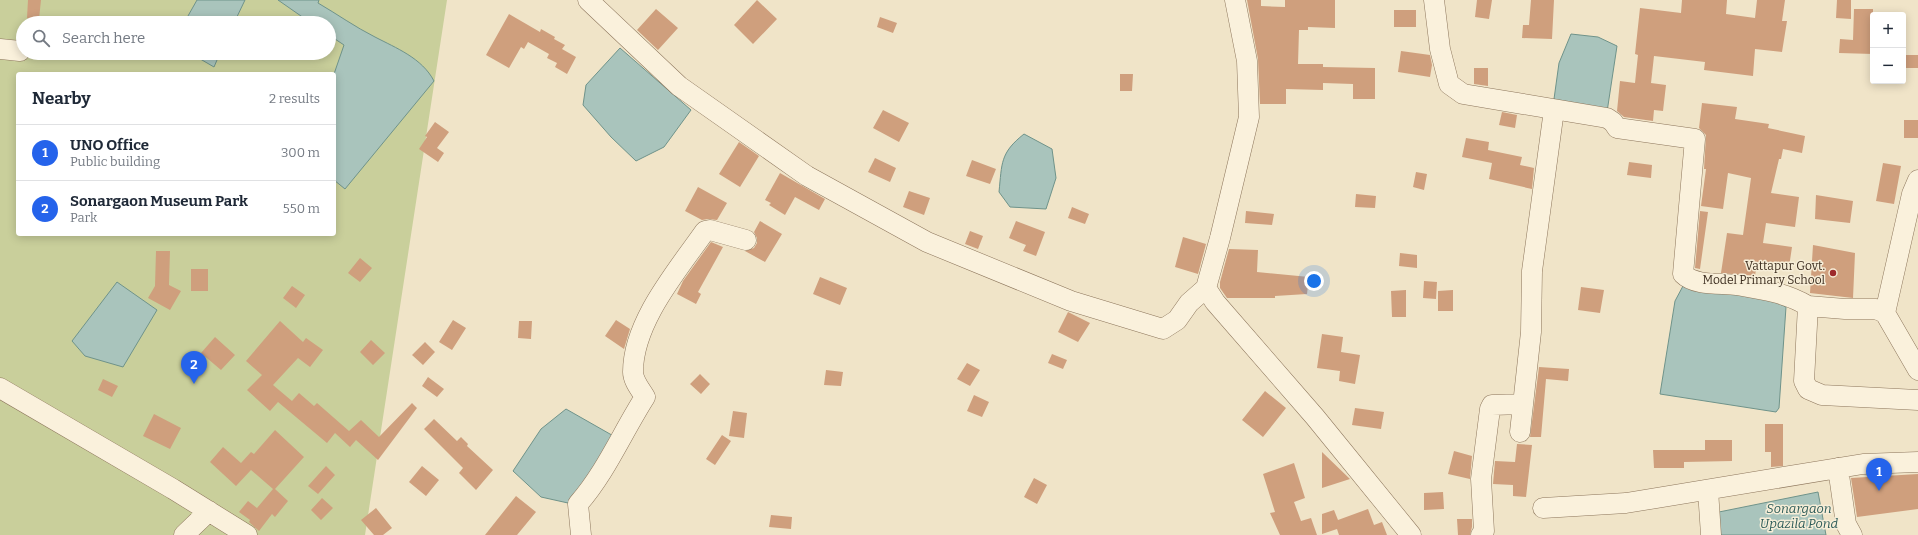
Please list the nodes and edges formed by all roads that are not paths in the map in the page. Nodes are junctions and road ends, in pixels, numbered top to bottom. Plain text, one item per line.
1 (588, 0) edge
2 (1235, 0) edge
3 (1434, 0) edge
4 (0, 49) edge
5 (16, 51) edge
6 (1554, 110) junction
7 (1918, 180) edge
8 (746, 240) dead end
9 (1206, 288) junction
10 (1808, 306) junction
11 (1885, 313) junction
12 (1918, 370) edge
13 (0, 388) edge
14 (1918, 400) edge
15 (1522, 404) junction
16 (1520, 432) dead end
17 (1918, 462) edge
18 (1838, 468) junction
19 (1708, 490) junction
20 (1543, 508) dead end
21 (209, 511) junction
22 (184, 535) edge
23 (247, 535) edge
24 (581, 535) edge
25 (1411, 535) edge
26 (1481, 535) edge
27 (1711, 535) edge
28 (1852, 535) edge

1 - 9 street
2 - 9 street
3 - 6 street
4 - 5 street
6 - 10 street
6 - 15 street
7 - 11 street
8 - 24 street
9 - 25 street
10 - 11 street
10 - 14 street
11 - 12 street
13 - 21 street
15 - 16 street
15 - 26 street
17 - 18 street
18 - 19 street
18 - 28 street
19 - 20 street
19 - 27 street
21 - 22 street
21 - 23 street

